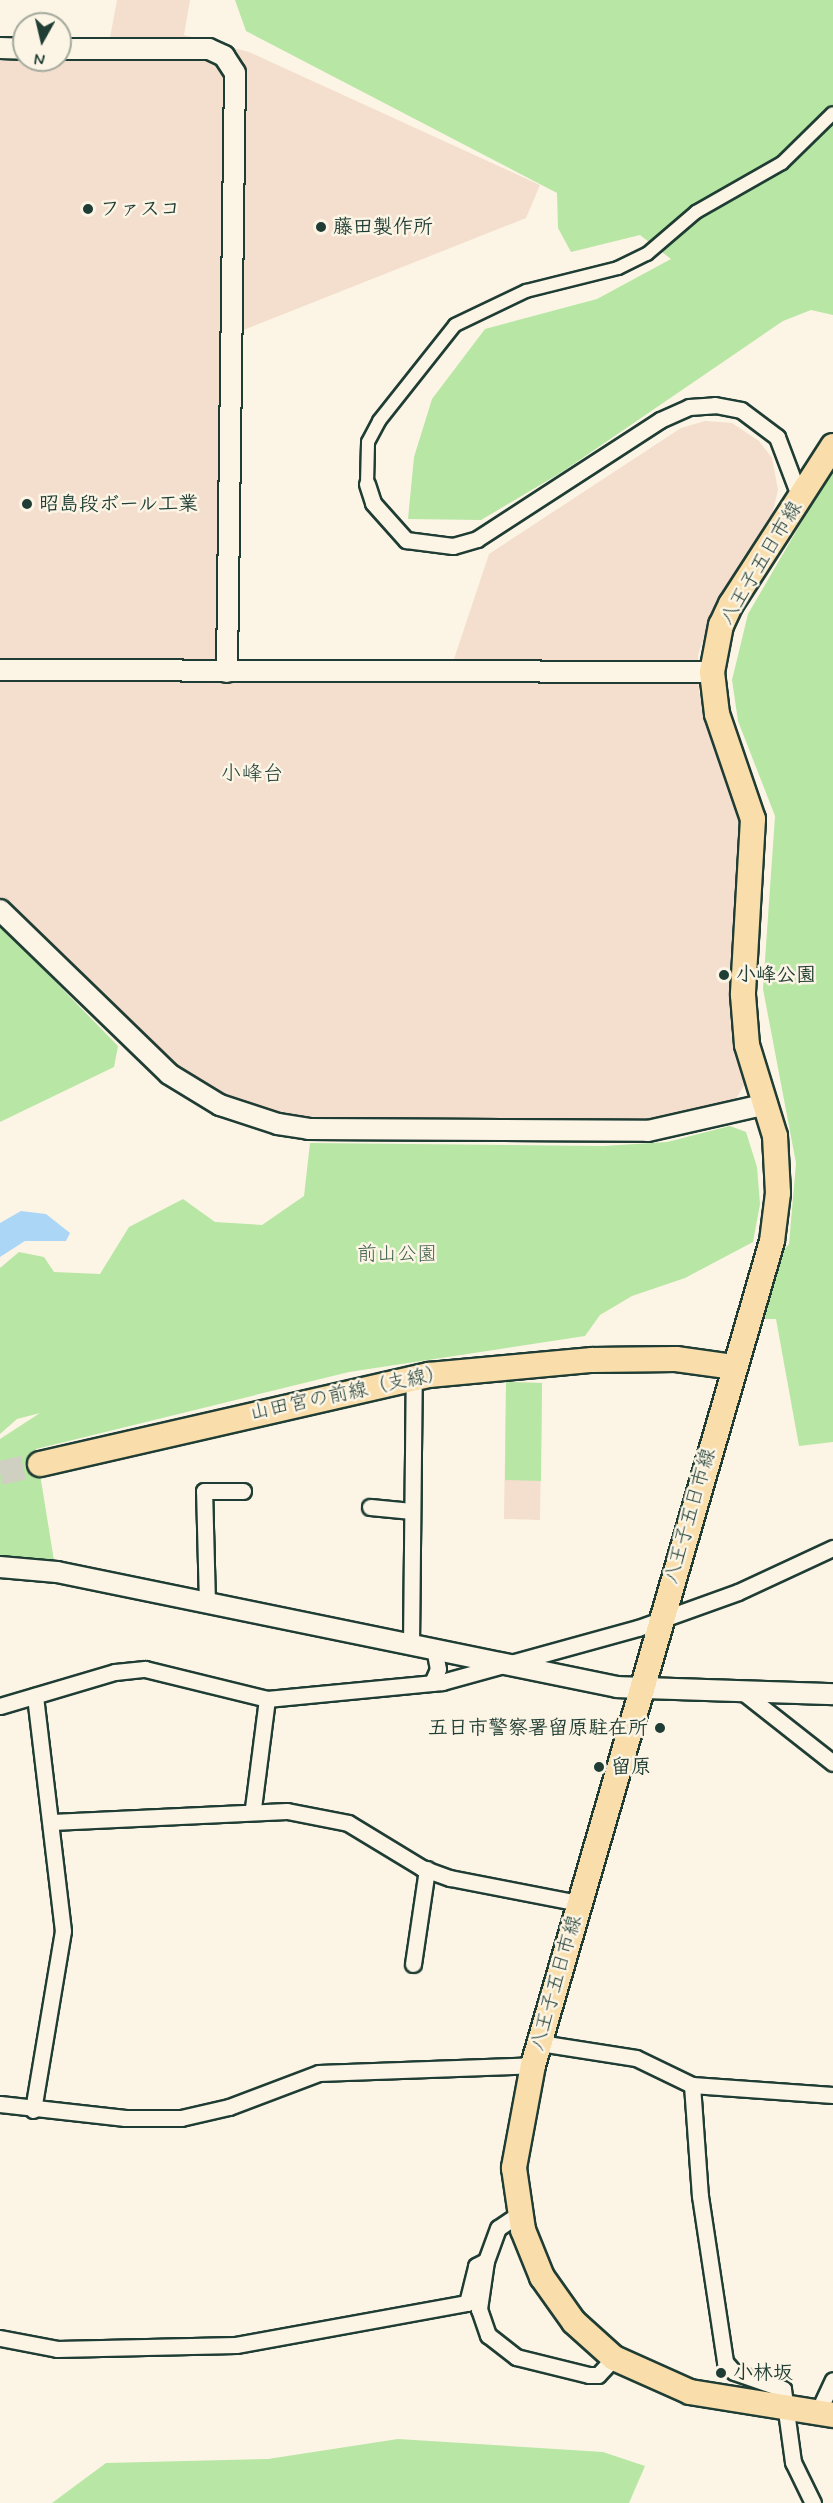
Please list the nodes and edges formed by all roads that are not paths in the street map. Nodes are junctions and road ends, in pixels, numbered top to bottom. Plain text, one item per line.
1 (72, 49) edge
2 (833, 113) edge
3 (833, 446) edge
4 (367, 484) joint
5 (800, 498) junction
6 (0, 670) edge
7 (227, 672) junction
8 (712, 672) junction
9 (0, 910) edge
10 (767, 1104) junction
11 (734, 1366) junction
12 (414, 1377) junction
13 (39, 1464) tunnel mouth
14 (243, 1491) dead end
15 (370, 1507) dead end
16 (412, 1511) junction
17 (833, 1548) edge
18 (0, 1567) edge
19 (207, 1603) junction
20 (659, 1620) junction
21 (411, 1644) junction
22 (434, 1649) junction
23 (512, 1665) junction
24 (432, 1683) junction
25 (638, 1690) junction
26 (744, 1693) junction
27 (833, 1694) edge
28 (35, 1696) junction
29 (267, 1699) junction
30 (0, 1706) edge
31 (833, 1763) edge
32 (254, 1808) junction
33 (52, 1822) junction
34 (427, 1869) junction
35 (579, 1903) junction
36 (413, 1964) dead end
37 (536, 2054) junction
38 (692, 2085) junction
39 (833, 2095) edge
40 (0, 2104) edge
41 (33, 2110) junction
42 (519, 2214) junction
43 (486, 2261) junction
44 (0, 2338) edge
45 (614, 2358) junction
46 (833, 2380) edge
47 (785, 2407) junction
48 (825, 2414) edge
49 (813, 2503) edge

1 - 7 street
2 - 4 street
3 - 5 main road, 八王子五日市線
4 - 5 street
5 - 8 main road, 八王子五日市線
6 - 7 street
7 - 8 street
8 - 10 main road, 八王子五日市線
9 - 10 street
10 - 11 main road, 八王子五日市線
11 - 12 main road, 山田宮の前線（支線）
11 - 20 main road, 八王子五日市線
12 - 13 main road, 山田宮の前線（支線）
12 - 16 street
14 - 19 street
15 - 16 street
16 - 21 street
17 - 20 street
18 - 19 street
19 - 21 street
20 - 23 street
20 - 25 main road, 八王子五日市線
21 - 22 street
22 - 23 street
22 - 24 street
23 - 24 street
23 - 25 street
24 - 29 street
25 - 26 street
25 - 35 main road, 八王子五日市線
26 - 27 street
26 - 31 street
28 - 29 street
28 - 30 street
28 - 33 street
29 - 32 street
32 - 33 street
32 - 34 street
33 - 41 street
34 - 35 street
34 - 36 street
35 - 37 main road, 八王子五日市線
37 - 38 street
37 - 41 street
37 - 42 main road, 八王子五日市線
38 - 39 street
38 - 47 street
40 - 41 street
42 - 43 street
42 - 45 main road, 八王子五日市線
43 - 44 street
43 - 45 street
45 - 47 main road, 八王子五日市線
46 - 48 street
47 - 48 main road, 八王子五日市線
47 - 49 street

